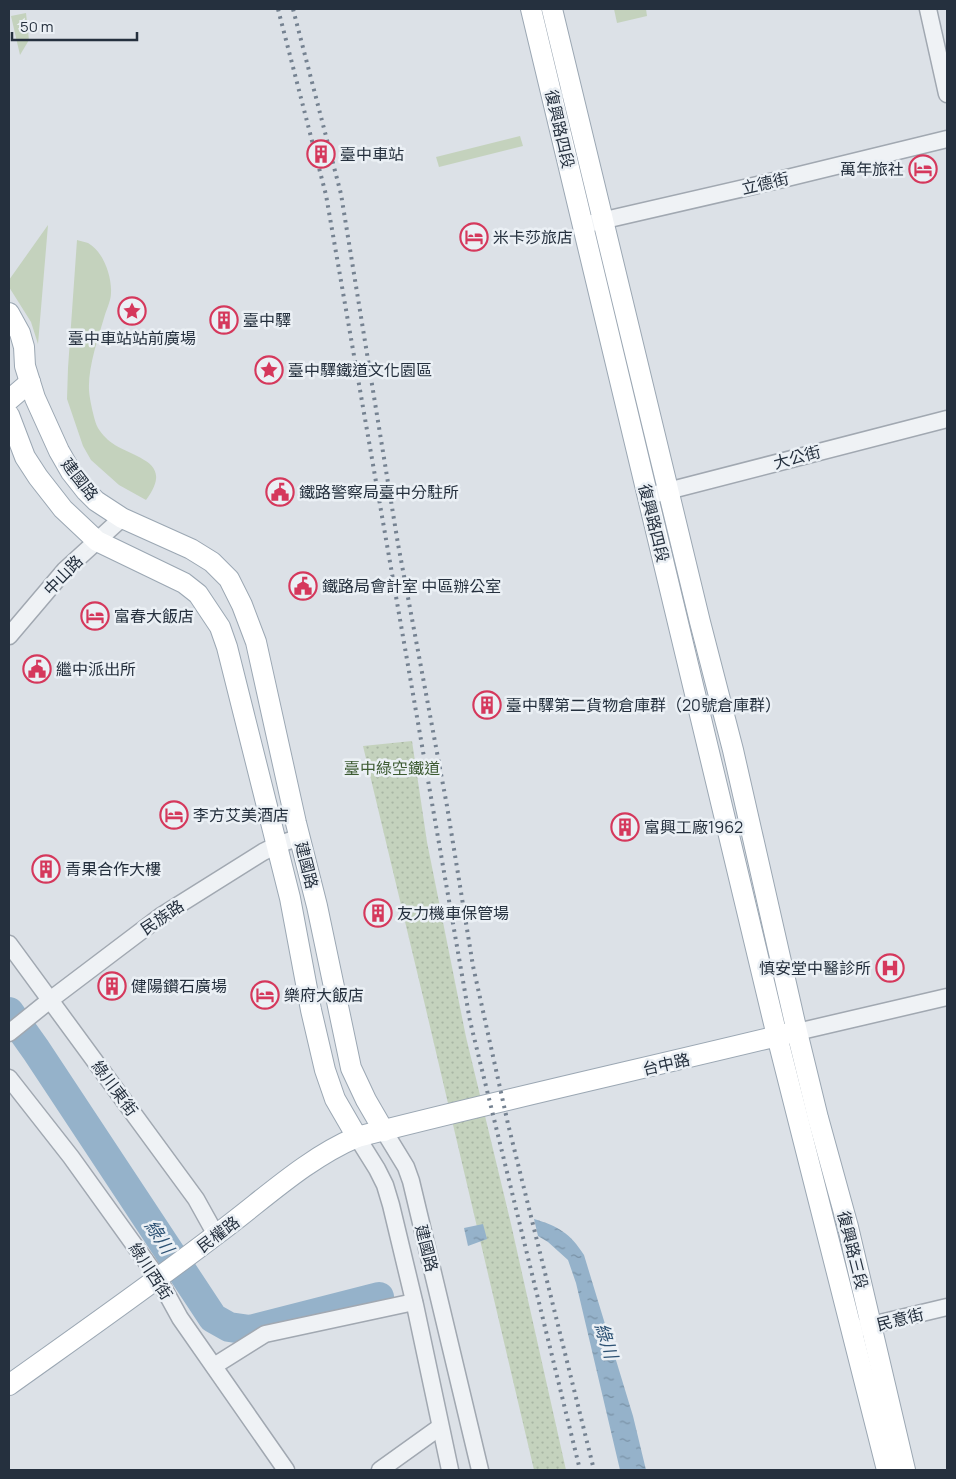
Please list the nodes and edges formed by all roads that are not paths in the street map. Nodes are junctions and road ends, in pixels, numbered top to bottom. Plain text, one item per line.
1 (531, 9) edge
2 (552, 9) edge
3 (928, 9) edge
4 (947, 94) edge
5 (947, 138) edge
6 (603, 220) junction
7 (582, 225) junction
8 (9, 313) edge
9 (30, 382) junction
10 (9, 400) edge
11 (9, 414) edge
12 (947, 419) edge
13 (669, 491) junction
14 (647, 496) junction
15 (122, 518) junction
16 (97, 541) junction
17 (9, 636) edge
18 (300, 837) junction
19 (277, 845) junction
20 (9, 944) edge
21 (947, 997) edge
22 (50, 1000) junction
23 (9, 1032) edge
24 (797, 1032) junction
25 (777, 1036) junction
26 (9, 1078) edge
27 (384, 1130) junction
28 (357, 1138) junction
29 (216, 1236) junction
30 (158, 1278) junction
31 (414, 1302) junction
32 (947, 1306) edge
33 (861, 1328) junction
34 (214, 1366) junction
35 (9, 1385) edge
36 (440, 1427) junction
37 (286, 1470) edge
38 (380, 1470) edge
39 (450, 1470) edge
40 (480, 1470) edge
41 (886, 1470) edge
42 (905, 1470) edge

1 - 7 main road, 復興路四段
2 - 6 main road, 復興路四段
3 - 4 street
5 - 6 street, 立德街
6 - 7 street, 立德街
6 - 13 main road, 復興路四段
7 - 14 main road, 復興路四段
8 - 9 main road, 建國路
9 - 10 main road
9 - 15 main road, 建國路
11 - 16 main road, 建國路
12 - 13 street, 大公街
13 - 14 street, 大公街
13 - 24 main road, 復興路四段
14 - 25 main road, 復興路四段
15 - 16 street, 中山路
15 - 18 main road, 建國路
16 - 17 street, 中山路
16 - 19 main road, 建國路
18 - 19 street, 民族路
18 - 27 main road, 建國路
19 - 22 street, 民族路
19 - 28 main road, 建國路
20 - 22 street, 綠川東街
21 - 24 street, 台中路
22 - 23 street, 民族路
22 - 29 street, 綠川東街
24 - 25 main road, 台中路
24 - 33 main road, 復興路三段
25 - 27 main road, 台中路
25 - 33 main road, 復興路三段
26 - 30 street, 綠川西街
27 - 28 main road, 民權路
27 - 40 street, 建國路
28 - 29 main road, 民權路
28 - 31 street, 建國路
29 - 30 main road, 民權路
30 - 34 street, 綠川西街
30 - 35 main road, 民權路
31 - 34 street
31 - 36 street, 建國路
32 - 33 street, 民意街
33 - 41 main road, 復興路三段
33 - 42 main road, 復興路三段
34 - 37 street, 綠川西街
36 - 38 street
36 - 39 street, 建國路

